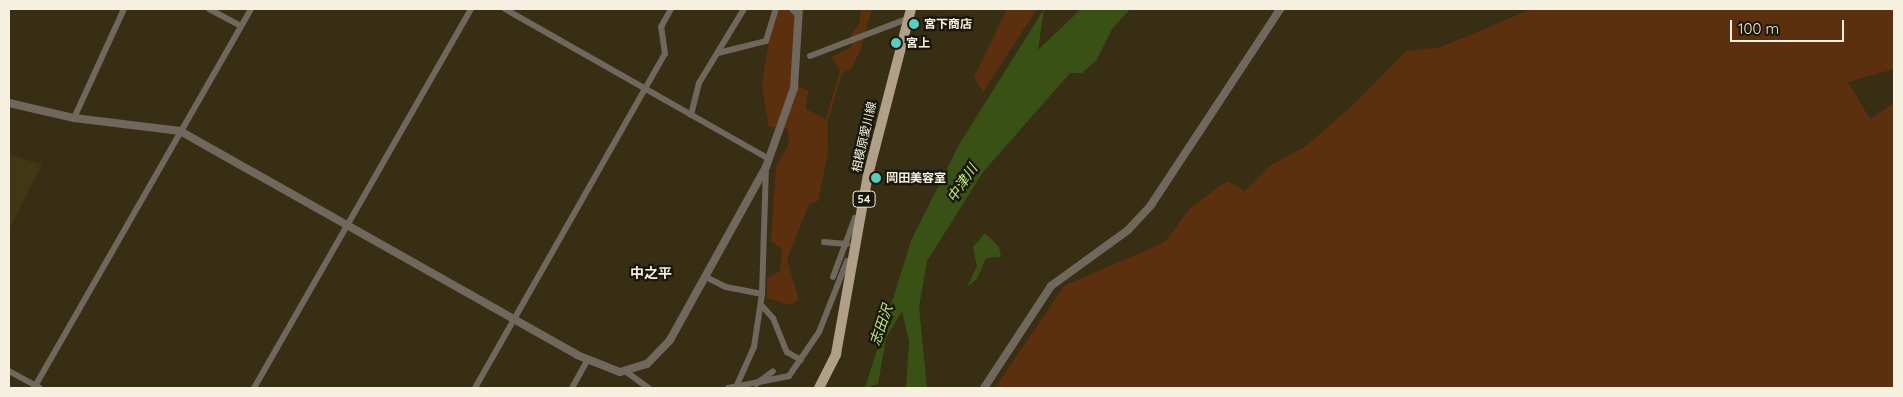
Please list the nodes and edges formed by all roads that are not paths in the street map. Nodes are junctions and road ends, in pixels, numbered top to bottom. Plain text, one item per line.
1 (124, 9) edge
2 (209, 9) edge
3 (251, 9) edge
4 (471, 9) edge
5 (505, 9) edge
6 (671, 9) edge
7 (744, 9) edge
8 (776, 9) edge
9 (792, 9) edge
10 (911, 9) edge
11 (1280, 9) edge
12 (799, 13) edge
13 (907, 19) junction
14 (241, 26) junction
15 (718, 53) junction
16 (810, 56) dead end
17 (646, 89) junction
18 (9, 103) edge
19 (691, 115) junction
20 (74, 118) junction
21 (180, 131) junction
22 (768, 163) junction
23 (860, 218) junction
24 (348, 225) junction
25 (824, 242) dead end
26 (847, 244) junction
27 (853, 260) junction
28 (833, 276) dead end
29 (706, 277) junction
30 (762, 294) junction
31 (763, 307) junction
32 (514, 320) junction
33 (801, 360) junction
34 (587, 361) junction
35 (9, 370) edge
36 (625, 371) junction
37 (773, 372) dead end
38 (754, 384) junction
39 (36, 387) edge
40 (736, 387) junction
41 (254, 388) edge
42 (475, 388) edge
43 (572, 388) edge
44 (648, 388) edge
45 (728, 388) edge
46 (819, 388) edge
47 (984, 388) edge

1 - 20 street
2 - 14 street
3 - 14 street
4 - 24 street
5 - 17 street
6 - 17 street
7 - 15 street
8 - 15 street
9 - 12 street
10 - 13 main road, 相模原愛川線 / 54
11 - 47 street
12 - 22 street
13 - 16 street
13 - 23 main road, 相模原愛川線 / 54
14 - 21 street
15 - 19 street
17 - 19 street
17 - 32 street
18 - 20 street
19 - 22 street
20 - 21 street
21 - 24 street
21 - 39 street
22 - 29 street
22 - 30 street
23 - 26 street
23 - 27 main road, 相模原愛川線 / 54
24 - 32 street
24 - 41 street
25 - 26 street
26 - 28 street
27 - 33 street
27 - 46 main road, 相模原愛川線 / 54
29 - 30 street
29 - 36 street
30 - 31 street
31 - 33 street
31 - 40 street
32 - 34 street
32 - 42 street
33 - 38 street
34 - 36 street
34 - 43 street
35 - 39 street
36 - 44 street
37 - 38 street
38 - 40 street
40 - 45 street

